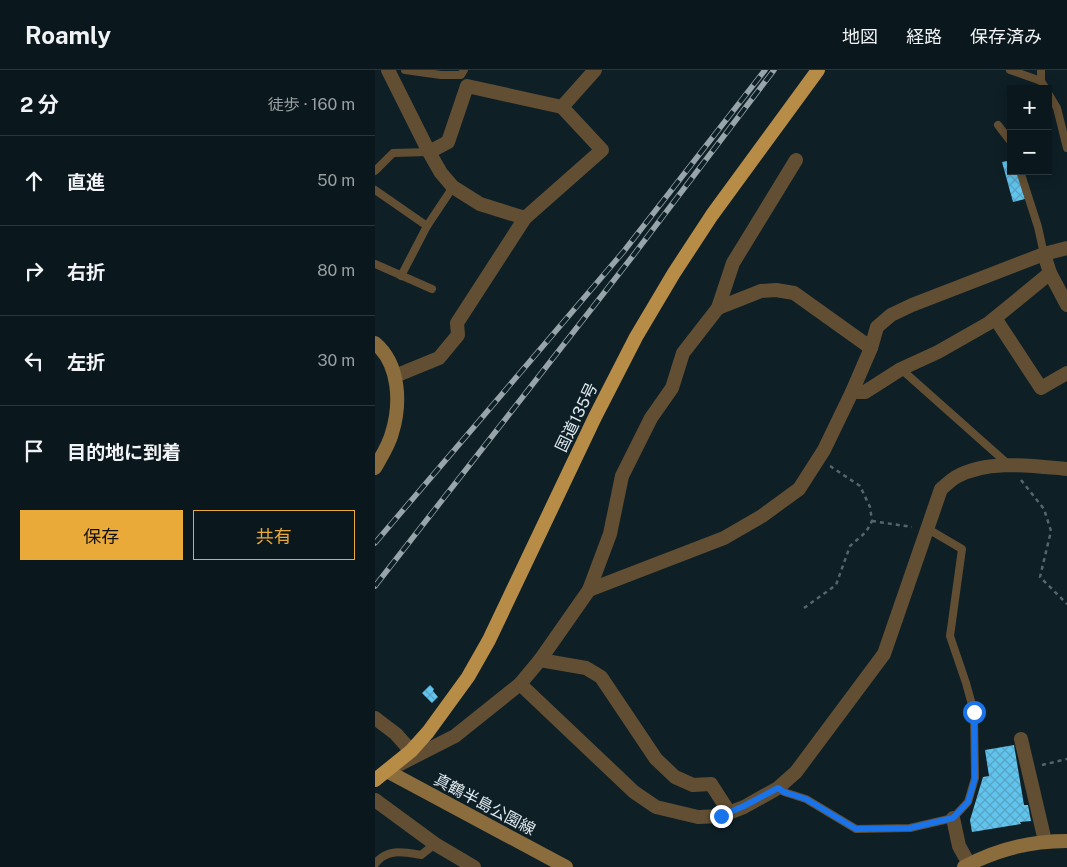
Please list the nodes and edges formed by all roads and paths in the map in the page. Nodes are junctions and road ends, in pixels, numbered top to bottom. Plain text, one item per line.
1 (388, 70) edge
2 (405, 70) edge
3 (464, 70) edge
4 (595, 70) edge
5 (818, 70) edge
6 (1010, 70) edge
7 (1041, 70) edge
8 (1041, 81) junction
9 (1044, 85) edge
10 (1052, 100) edge
11 (562, 108) junction
12 (998, 125) dead end
13 (1007, 137) edge
14 (1067, 148) edge
15 (429, 152) junction
16 (796, 160) dead end
17 (375, 172) edge
18 (1021, 175) edge
19 (453, 186) junction
20 (375, 190) edge
21 (525, 218) junction
22 (427, 226) junction
23 (1067, 248) edge
24 (1044, 254) junction
25 (375, 264) edge
26 (1050, 273) junction
27 (401, 276) junction
28 (432, 289) dead end
29 (1067, 305) edge
30 (718, 308) junction
31 (995, 318) junction
32 (375, 343) edge
33 (871, 348) junction
34 (901, 369) junction
35 (1067, 373) edge
36 (395, 376) junction
37 (851, 392) junction
38 (818, 459) junction
39 (1009, 465) junction
40 (375, 468) edge
41 (1067, 469) edge
42 (872, 521) junction
43 (927, 529) junction
44 (589, 590) junction
45 (1067, 604) edge
46 (803, 608) dead end
47 (540, 660) junction
48 (520, 684) junction
49 (375, 718) edge
50 (1021, 739) dead end
51 (411, 751) junction
52 (1067, 759) edge
53 (1029, 769) junction
54 (387, 771) junction
55 (375, 780) edge
56 (778, 788) junction
57 (375, 800) edge
58 (729, 812) junction
59 (953, 818) junction
60 (1067, 840) edge
61 (1045, 841) junction
62 (435, 844) junction
63 (375, 864) edge
64 (967, 866) edge
65 (474, 867) edge
66 (566, 867) edge

1 - 15 street
2 - 3 lane
4 - 11 street
5 - 51 highway, 国道135号
6 - 8 lane
7 - 8 lane
8 - 9 lane
10 - 14 lane
11 - 15 street
11 - 21 street
12 - 13 lane
15 - 17 lane
15 - 19 street
16 - 30 street
18 - 24 lane
19 - 21 street
19 - 22 lane
20 - 22 lane
21 - 36 street
22 - 27 lane
23 - 24 street
24 - 26 street
24 - 33 street
25 - 27 lane
26 - 29 street
26 - 31 street
27 - 28 lane
30 - 33 street
30 - 44 street
31 - 34 street
31 - 35 street
32 - 36 main road
33 - 37 street
34 - 37 street
34 - 39 lane
36 - 40 main road
37 - 38 street
38 - 42 path
38 - 44 street
39 - 41 street
39 - 43 street
39 - 45 path
42 - 43 path
42 - 46 path
43 - 56 street
43 - 59 lane
44 - 47 street
47 - 48 street
47 - 58 street
48 - 54 street
48 - 58 street
49 - 51 street
50 - 53 street
51 - 54 highway, 国道135号
52 - 53 path
53 - 61 street
54 - 55 highway, 国道135号
54 - 66 main road, 真鶴半島公園線
56 - 58 street
56 - 59 lane
57 - 62 street
59 - 64 street
60 - 61 main road
61 - 64 main road
62 - 63 lane
62 - 65 street

